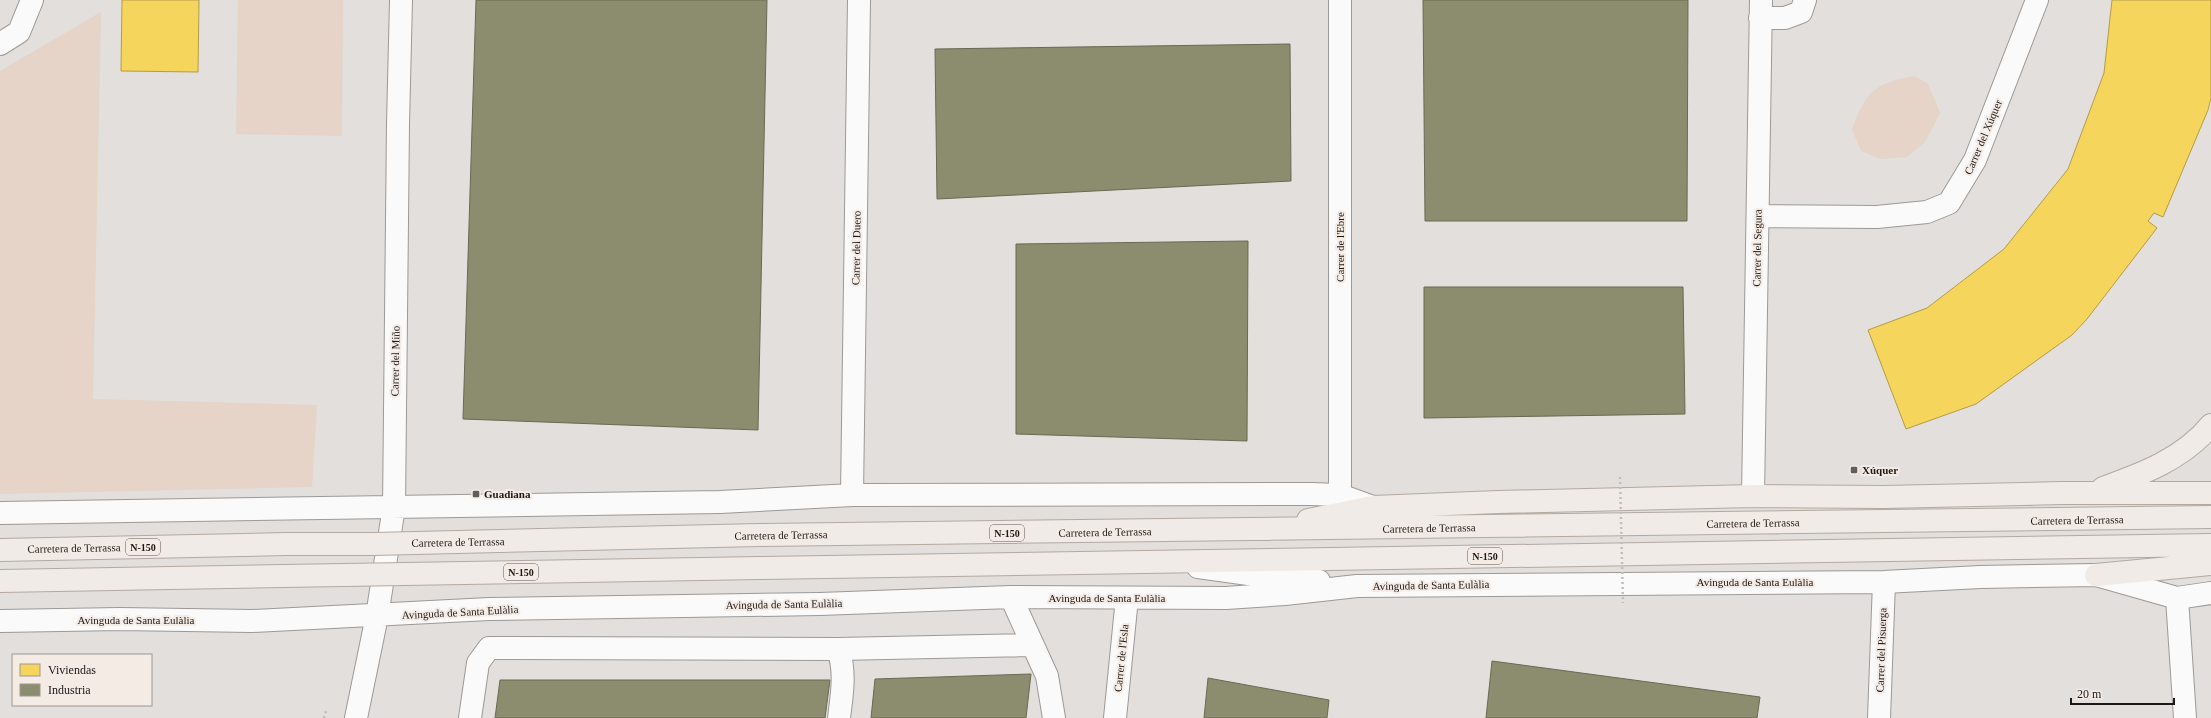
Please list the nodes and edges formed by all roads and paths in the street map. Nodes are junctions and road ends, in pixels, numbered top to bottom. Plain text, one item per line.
1 (32, 0) edge
2 (401, 0) edge
3 (859, 0) edge
4 (1340, 0) edge
5 (1805, 0) edge
6 (2037, 0) edge
7 (1761, 9) edge
8 (0, 44) edge
9 (1758, 216) junction
10 (2211, 425) edge
11 (1620, 477) dead end
12 (2088, 493) junction
13 (2211, 493) edge
14 (852, 495) junction
15 (1340, 495) junction
16 (1753, 496) junction
17 (394, 506) junction
18 (1373, 507) junction
19 (0, 513) edge
20 (2211, 517) edge
21 (1255, 530) junction
22 (2211, 545) edge
23 (0, 550) edge
24 (1154, 561) junction
25 (2211, 564) edge
26 (2096, 575) junction
27 (0, 581) edge
28 (1884, 582) junction
29 (1357, 586) junction
30 (2211, 593) edge
31 (1011, 597) junction
32 (1127, 598) junction
33 (2177, 598) junction
34 (1623, 603) dead end
35 (377, 616) junction
36 (0, 621) edge
37 (1032, 645) junction
38 (838, 649) junction
39 (356, 718) edge
40 (470, 718) edge
41 (839, 718) edge
42 (1054, 718) edge
43 (1115, 718) edge
44 (1879, 718) edge
45 (2185, 718) edge

1 - 8 street
2 - 17 street, Carrer del Miño
3 - 14 street, Carrer del Duero
4 - 15 street, Carrer de l'Ebre
5 - 7 street
6 - 9 street, Carrer del Xúquer
7 - 9 street, Carrer del Segura
9 - 16 street, Carrer del Segura
10 - 12 main road
11 - 34 path, bridge
12 - 13 main road
12 - 16 main road
14 - 15 street
14 - 17 street
15 - 18 street
16 - 18 main road
17 - 19 street
17 - 35 street, Carrer del Miño
18 - 21 main road
20 - 21 main road, Carretera de Terrassa / N-150
21 - 23 main road, Carretera de Terrassa / N-150, bridge
22 - 24 main road, N-150
24 - 27 main road, N-150, bridge
24 - 29 street
25 - 26 main road
26 - 28 street, Avinguda de Santa Eulàlia
26 - 33 street, Avinguda de Santa Eulàlia
28 - 29 street, Avinguda de Santa Eulàlia
28 - 44 street, Carrer del Pisuerga
29 - 32 street, Avinguda de Santa Eulàlia
30 - 33 street, Avinguda de Santa Eulàlia
31 - 32 street, Avinguda de Santa Eulàlia
31 - 35 street, Avinguda de Santa Eulàlia
31 - 37 street
32 - 43 street, Carrer de l'Esla
33 - 45 street
35 - 36 street, Avinguda de Santa Eulàlia
35 - 39 street, Carrer del Miño
37 - 38 street
37 - 42 street
38 - 40 street
38 - 41 street

